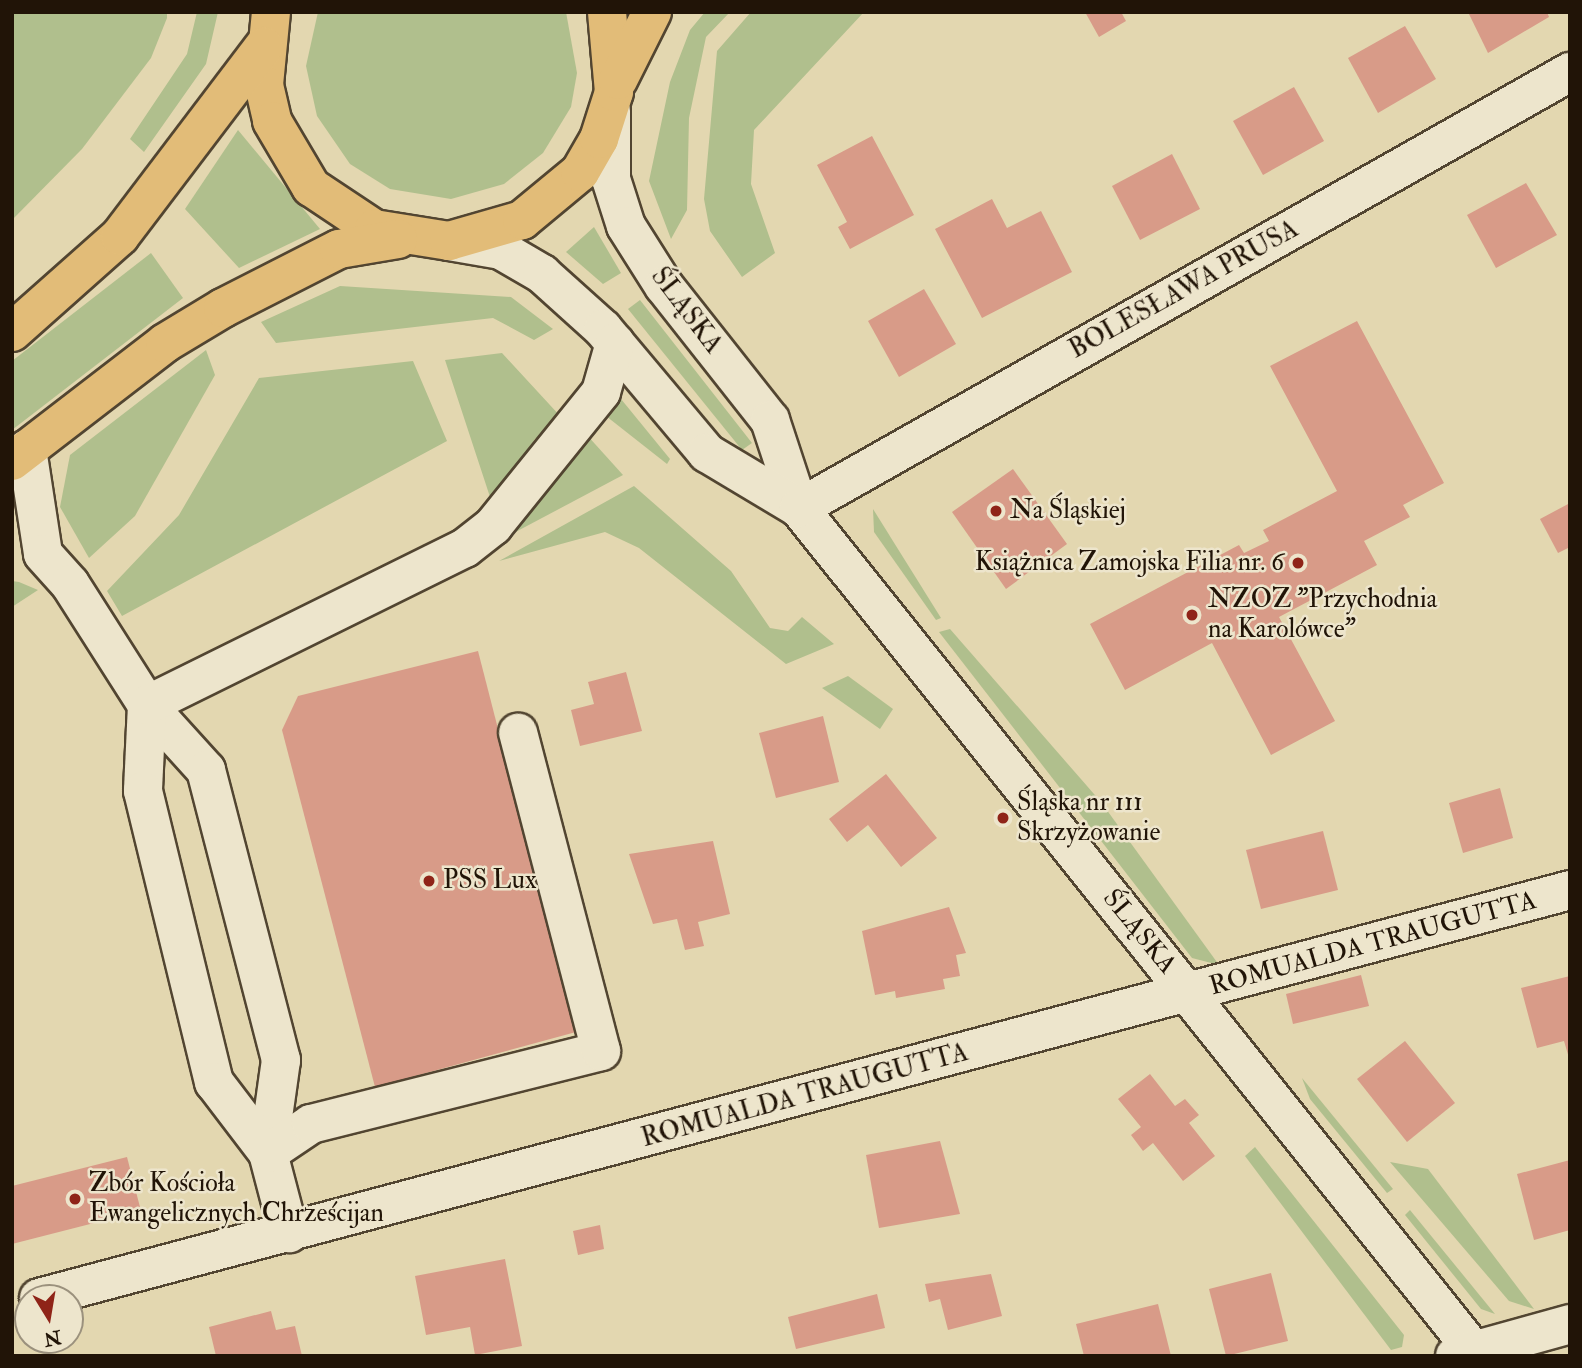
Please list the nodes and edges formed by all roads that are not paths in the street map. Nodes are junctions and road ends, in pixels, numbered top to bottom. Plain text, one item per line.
1 (607, 12) edge
2 (652, 12) edge
3 (267, 29) edge
4 (1570, 72) edge
5 (613, 97) junction
6 (411, 240) junction
7 (449, 241) junction
8 (12, 332) edge
9 (615, 343) junction
10 (20, 455) edge
11 (799, 508) junction
12 (28, 552) edge
13 (147, 705) junction
14 (519, 733) dead end
15 (1570, 890) edge
16 (1188, 993) junction
17 (268, 1153) junction
18 (289, 1233) junction
19 (84, 1286) edge
20 (1570, 1324) edge
21 (1469, 1354) edge

1 - 5 main road
2 - 5 main road
3 - 6 main road
3 - 8 main road
4 - 11 street, BOLESŁAWA PRUSA
5 - 7 main road
5 - 11 street, ŚLĄSKA
6 - 7 main road
6 - 10 main road
7 - 9 street, ŚLĄSKA
9 - 11 street, ŚLĄSKA
9 - 13 street
10 - 12 street
11 - 16 street, ŚLĄSKA
12 - 13 street
13 - 17 street
13 - 17 street
14 - 17 street
15 - 16 street, ROMUALDA TRAUGUTTA
16 - 18 street, ROMUALDA TRAUGUTTA
16 - 21 street, ŚLĄSKA
17 - 18 street
18 - 19 street, ROMUALDA TRAUGUTTA
20 - 21 street

